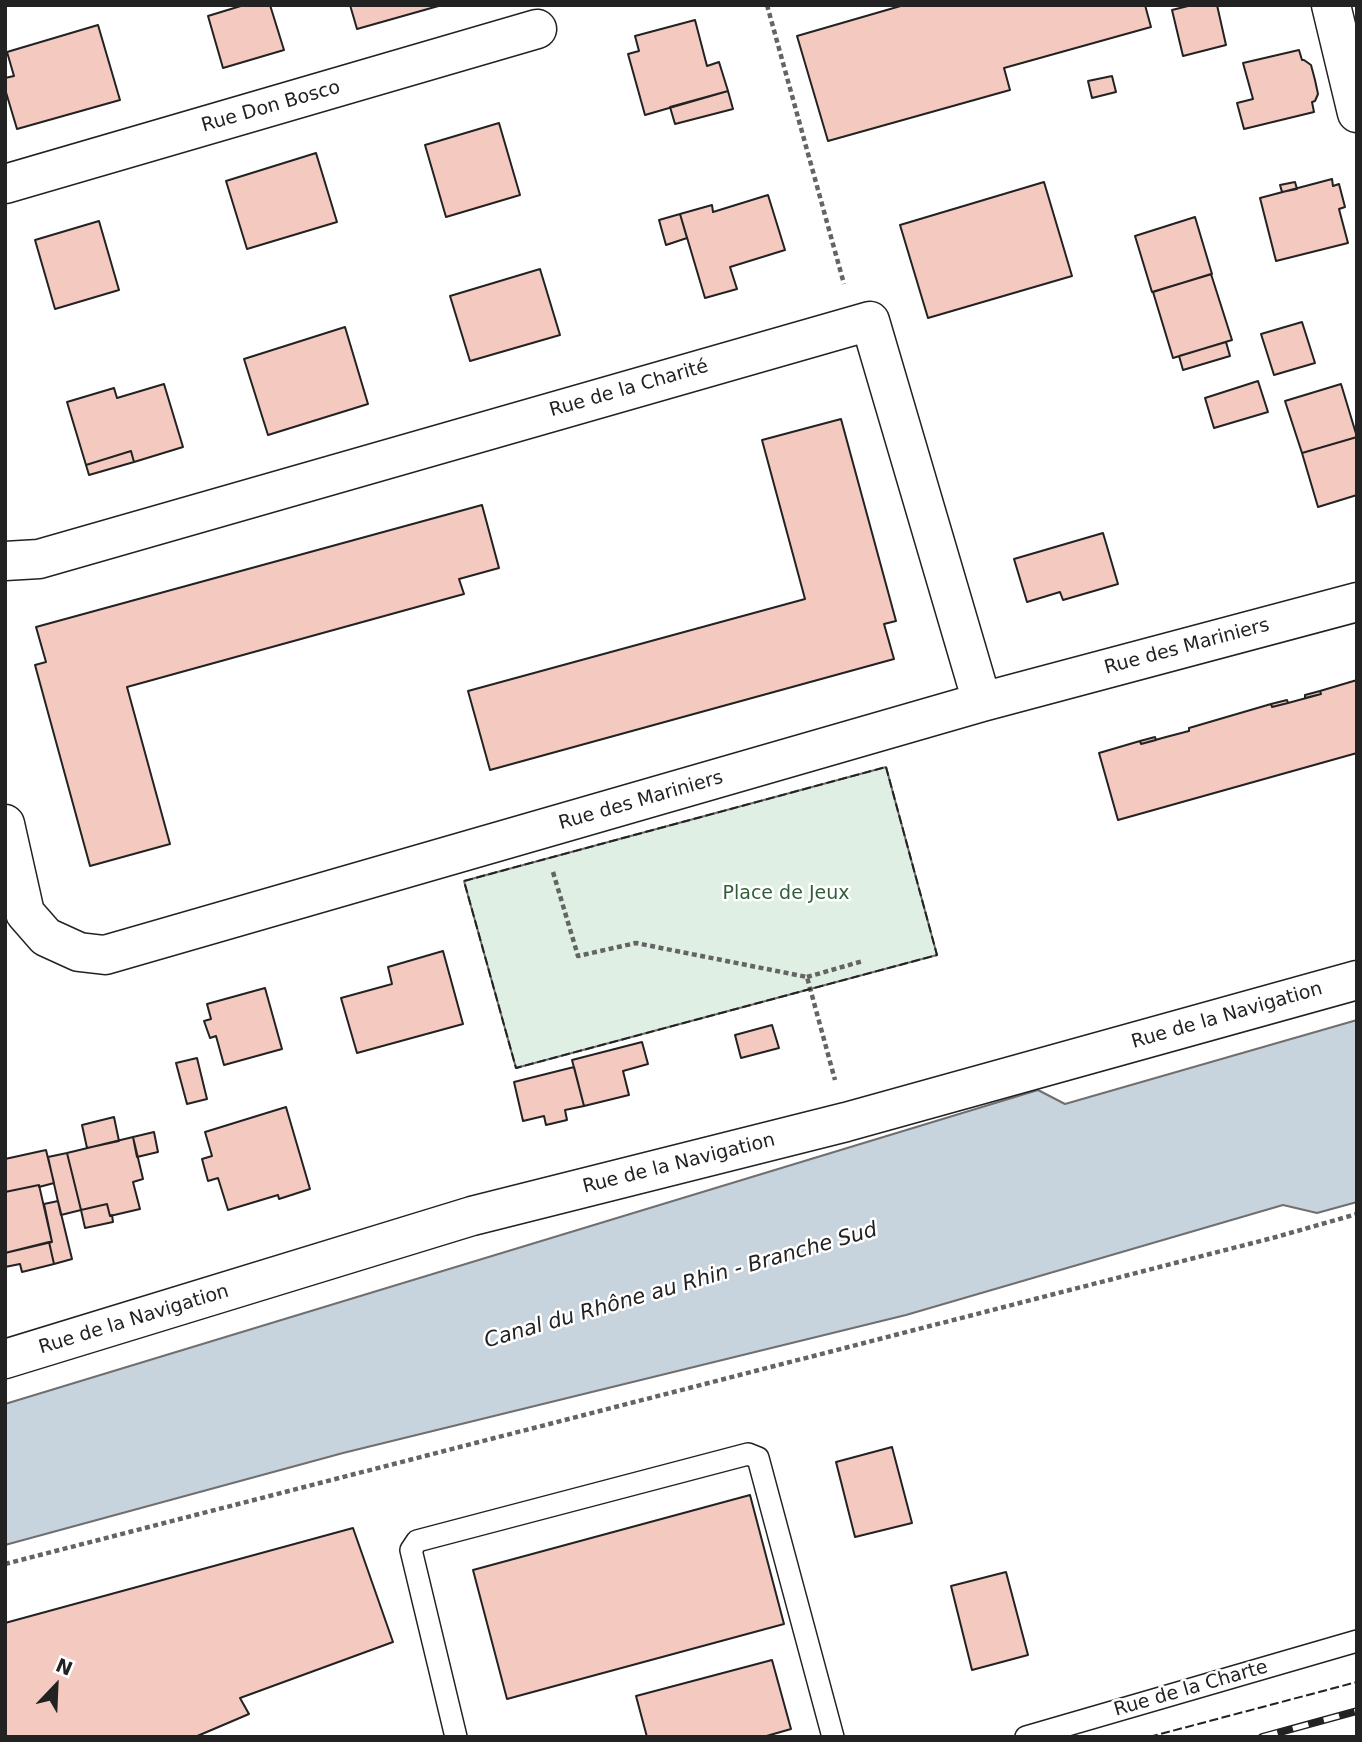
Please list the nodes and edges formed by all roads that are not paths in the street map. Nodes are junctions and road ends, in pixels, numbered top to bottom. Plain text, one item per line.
1 (1331, 5) edge
2 (537, 29) dead end
3 (1357, 113) edge
4 (5, 184) edge
5 (5, 561) edge
6 (1357, 602) edge
7 (982, 702) junction
8 (5, 824) edge
9 (1357, 980) edge
10 (5, 1359) edge
11 (1357, 1641) edge
12 (456, 1737) edge
13 (832, 1737) edge
14 (1026, 1737) edge

1 - 3 street
2 - 4 street, Rue Don Bosco
5 - 7 street, Rue de la Charité
6 - 7 street, Rue des Mariniers
7 - 8 street, Rue des Mariniers
9 - 10 street, Rue de la Navigation
11 - 14 lane, Rue de la Charte
12 - 13 lane

